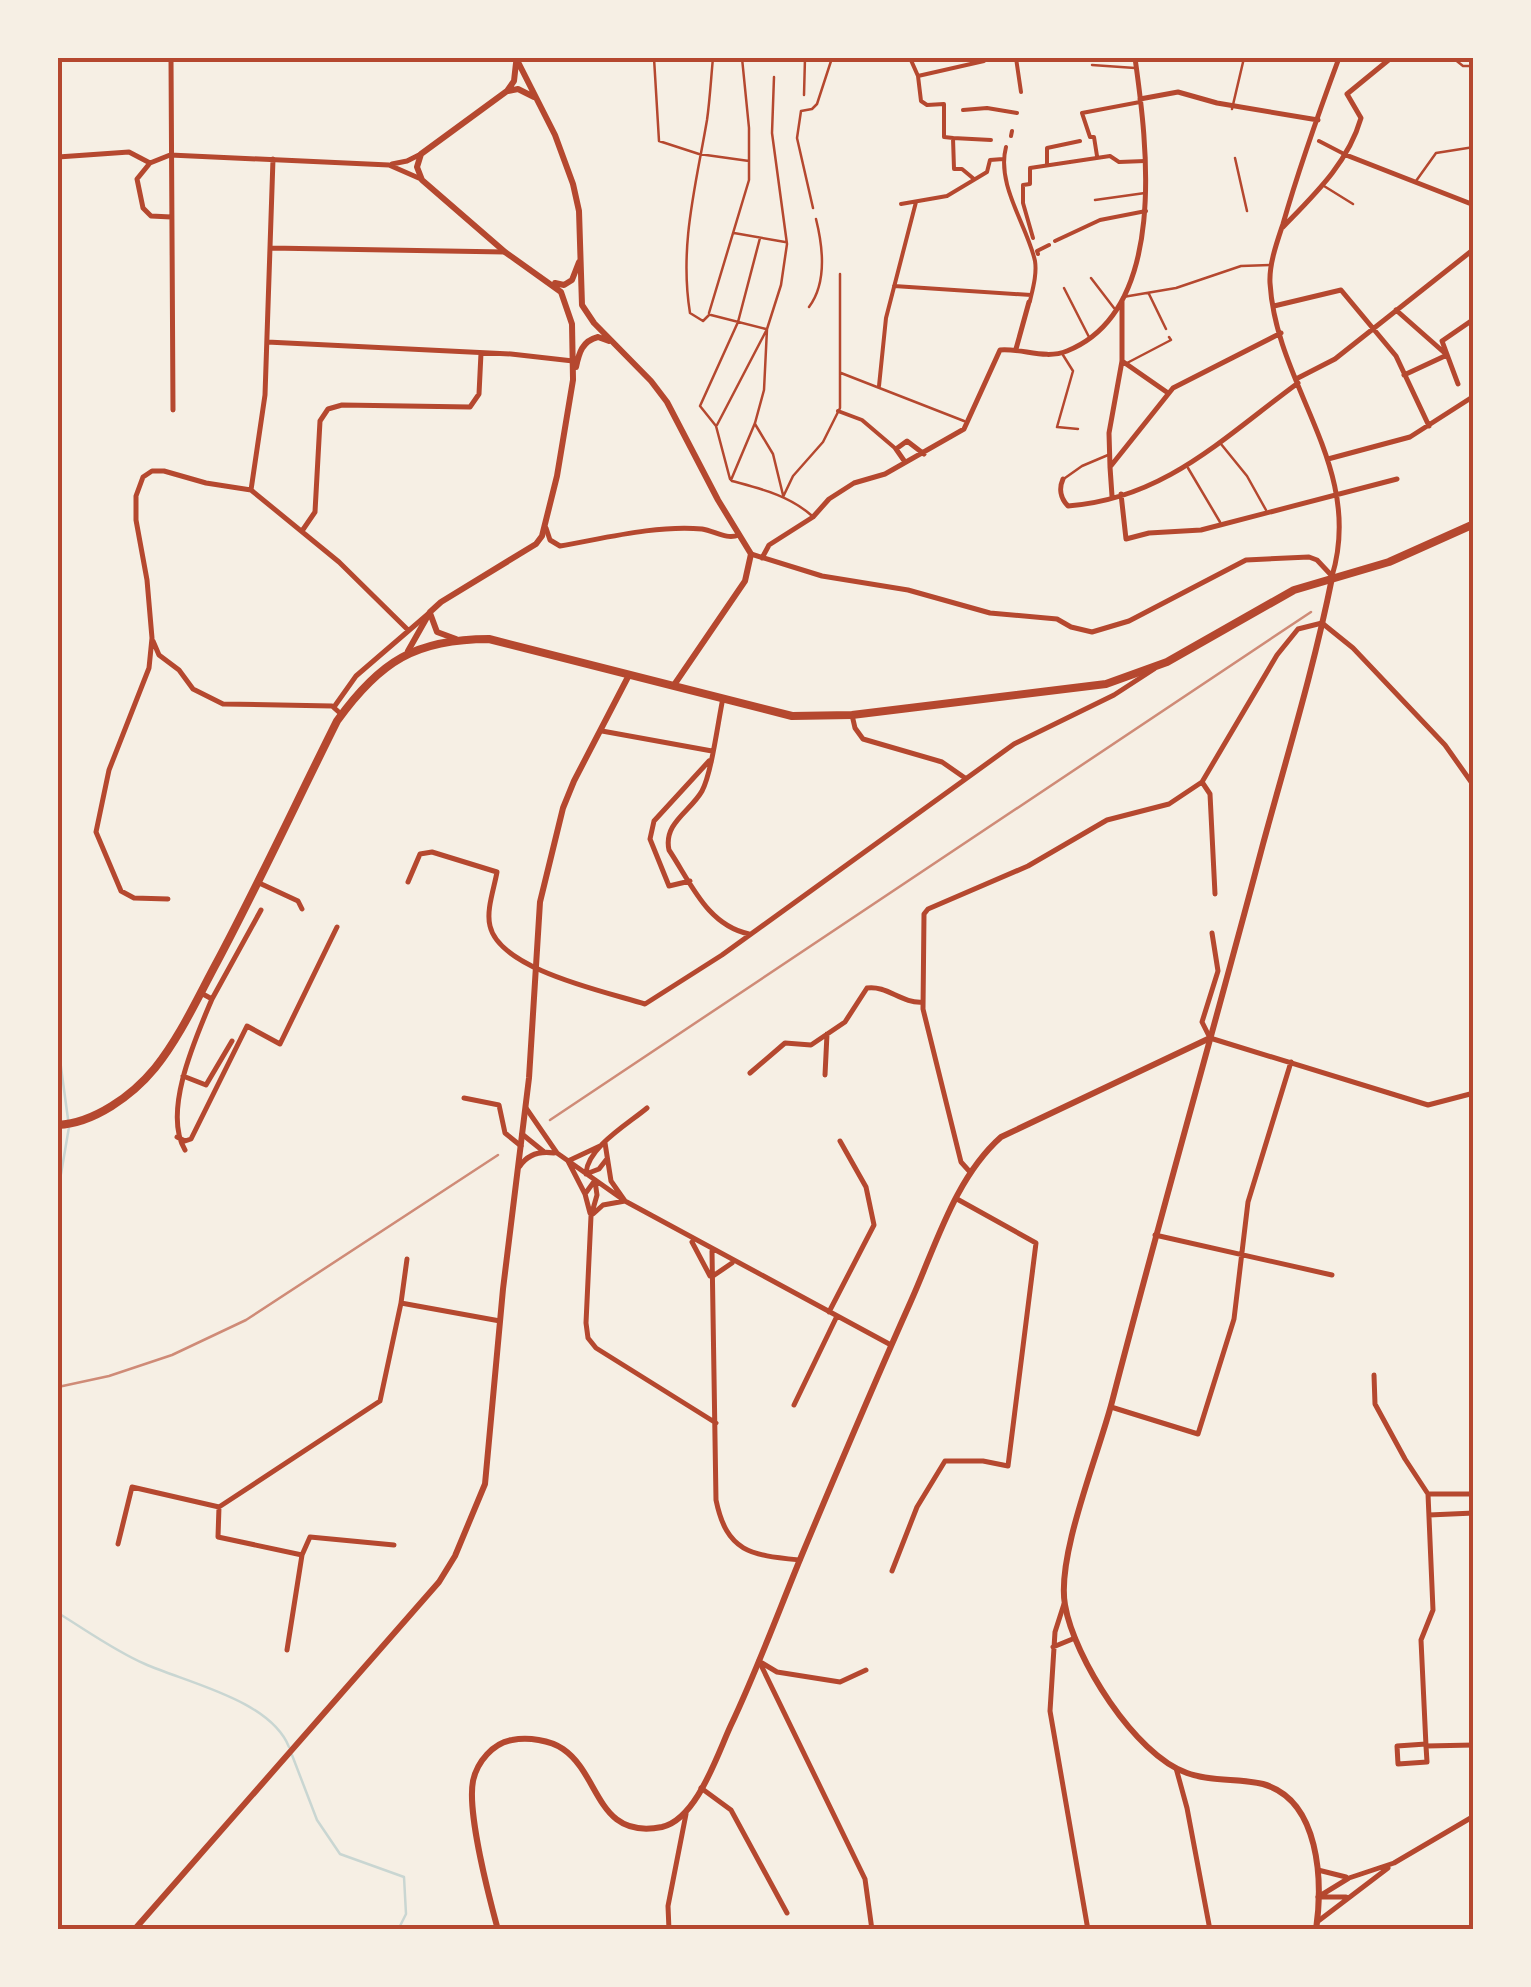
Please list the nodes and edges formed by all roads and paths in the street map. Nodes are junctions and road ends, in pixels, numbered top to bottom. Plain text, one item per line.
1 (170, 58) edge
2 (516, 58) edge
3 (654, 58) edge
4 (713, 58) edge
5 (742, 58) edge
6 (805, 58) edge
7 (832, 58) edge
8 (910, 58) edge
9 (1016, 58) edge
10 (1135, 58) edge
11 (1244, 58) edge
12 (1339, 58) edge
13 (1392, 58) edge
14 (1453, 58) edge
15 (984, 61) dead end
16 (1092, 65) dead end
17 (1474, 66) edge
18 (1136, 68) junction
19 (918, 76) junction
20 (774, 77) dead end
21 (507, 91) junction
22 (1021, 92) dead end
23 (804, 95) dead end
24 (538, 100) junction
25 (1140, 100) junction
26 (1232, 106) junction
27 (964, 110) dead end
28 (1318, 120) junction
29 (1014, 123) dead end
30 (952, 138) junction
31 (991, 140) dead end
32 (1319, 140) dead end
33 (1080, 141) dead end
34 (1006, 147) dead end
35 (1474, 148) edge
36 (421, 154) junction
37 (699, 154) junction
38 (1346, 155) junction
39 (58, 156) edge
40 (170, 156) junction
41 (1096, 156) junction
42 (1235, 158) dead end
43 (1003, 159) junction
44 (273, 160) junction
45 (751, 161) junction
46 (1145, 161) junction
47 (150, 163) junction
48 (388, 165) junction
49 (1047, 166) junction
50 (974, 179) junction
51 (422, 180) junction
52 (1416, 182) junction
53 (1322, 185) junction
54 (1147, 192) junction
55 (1095, 200) dead end
56 (916, 202) junction
57 (900, 204) dead end
58 (1353, 204) dead end
59 (1474, 205) edge
60 (814, 208) dead end
61 (1146, 211) junction
62 (1247, 211) dead end
63 (171, 217) junction
64 (816, 220) dead end
65 (1281, 229) junction
66 (732, 233) junction
67 (760, 238) junction
68 (1033, 238) dead end
69 (786, 242) junction
70 (270, 248) junction
71 (1474, 249) edge
72 (1037, 251) dead end
73 (505, 252) junction
74 (580, 261) junction
75 (1272, 265) junction
76 (840, 274) dead end
77 (1090, 278) dead end
78 (552, 283) junction
79 (894, 286) junction
80 (1064, 288) dead end
81 (1149, 294) junction
82 (1122, 297) junction
83 (1030, 298) junction
84 (1274, 306) junction
85 (809, 307) dead end
86 (1115, 309) junction
87 (1396, 310) junction
88 (709, 315) junction
89 (1474, 319) edge
90 (738, 322) junction
91 (767, 329) junction
92 (1166, 329) dead end
93 (1372, 330) junction
94 (1280, 333) junction
95 (1169, 337) dead end
96 (1090, 338) junction
97 (610, 341) junction
98 (267, 342) junction
99 (1016, 349) junction
100 (481, 352) junction
101 (1063, 353) junction
102 (1447, 355) junction
103 (573, 361) junction
104 (1124, 362) junction
105 (840, 372) junction
106 (1404, 374) junction
107 (573, 380) junction
108 (1297, 381) junction
109 (1458, 384) dead end
110 (879, 386) junction
111 (1168, 393) junction
112 (1474, 396) edge
113 (173, 410) dead end
114 (838, 411) junction
115 (968, 422) junction
116 (755, 423) junction
117 (716, 426) junction
118 (1429, 426) junction
119 (1078, 429) dead end
120 (1221, 444) junction
121 (896, 449) junction
122 (924, 454) junction
123 (1108, 455) junction
124 (1328, 459) junction
125 (906, 464) junction
126 (1110, 466) junction
127 (1188, 467) junction
128 (1064, 479) joint
129 (1397, 479) dead end
130 (731, 480) junction
131 (251, 490) junction
132 (1121, 494) junction
133 (1338, 495) junction
134 (1112, 496) junction
135 (783, 497) junction
136 (1266, 512) junction
137 (813, 517) junction
138 (1220, 524) junction
139 (1474, 524) edge
140 (546, 528) junction
141 (302, 531) junction
142 (739, 535) junction
143 (751, 554) junction
144 (762, 558) junction
145 (1332, 576) junction
146 (430, 612) junction
147 (1322, 622) junction
148 (408, 630) junction
149 (152, 638) junction
150 (456, 639) junction
151 (408, 651) junction
152 (1160, 665) junction
153 (629, 675) junction
154 (674, 684) junction
155 (723, 698) junction
156 (338, 711) junction
157 (852, 715) junction
158 (602, 730) junction
159 (712, 751) junction
160 (710, 760) junction
161 (966, 778) junction
162 (1202, 782) junction
163 (1474, 786) edge
164 (257, 882) junction
165 (408, 882) dead end
166 (690, 882) junction
167 (1216, 894) dead end
168 (168, 899) dead end
169 (303, 907) dead end
170 (261, 910) dead end
171 (337, 927) dead end
172 (1212, 933) dead end
173 (749, 934) junction
174 (536, 969) junction
175 (201, 993) junction
176 (212, 999) junction
177 (923, 1002) junction
178 (827, 1034) junction
179 (1210, 1038) junction
180 (232, 1041) dead end
181 (1290, 1062) junction
182 (750, 1073) dead end
183 (824, 1074) dead end
184 (183, 1076) junction
185 (1474, 1093) edge
186 (464, 1098) dead end
187 (526, 1108) junction
188 (647, 1108) dead end
189 (58, 1125) edge
190 (522, 1134) junction
191 (177, 1136) junction
192 (840, 1141) dead end
193 (547, 1142) junction
194 (605, 1143) junction
195 (521, 1146) junction
196 (185, 1150) dead end
197 (543, 1151) junction
198 (557, 1154) junction
199 (606, 1160) junction
200 (568, 1161) junction
201 (517, 1172) junction
202 (970, 1172) junction
203 (586, 1174) junction
204 (595, 1180) junction
205 (585, 1194) junction
206 (957, 1199) junction
207 (625, 1201) junction
208 (591, 1216) junction
209 (1156, 1234) junction
210 (690, 1239) junction
211 (712, 1251) junction
212 (1243, 1255) junction
213 (703, 1258) junction
214 (408, 1259) dead end
215 (734, 1262) junction
216 (1332, 1275) dead end
217 (711, 1279) junction
218 (401, 1303) junction
219 (829, 1312) junction
220 (837, 1316) junction
221 (500, 1321) junction
222 (891, 1345) junction
223 (1374, 1375) dead end
224 (794, 1405) dead end
225 (1111, 1407) junction
226 (716, 1422) junction
227 (1428, 1494) junction
228 (1474, 1494) edge
229 (219, 1507) junction
230 (1474, 1513) edge
231 (1430, 1515) junction
232 (118, 1544) dead end
233 (394, 1545) dead end
234 (302, 1555) junction
235 (800, 1560) junction
236 (892, 1571) dead end
237 (1064, 1604) junction
238 (1076, 1638) junction
239 (1053, 1647) junction
240 (287, 1650) dead end
241 (760, 1661) junction
242 (866, 1670) dead end
243 (1426, 1745) junction
244 (1474, 1745) edge
245 (1176, 1768) junction
246 (701, 1788) junction
247 (686, 1814) junction
248 (1474, 1816) edge
249 (1394, 1863) junction
250 (1316, 1869) junction
251 (1350, 1878) junction
252 (1348, 1896) junction
253 (1318, 1897) junction
254 (788, 1913) dead end
255 (1316, 1926) edge
256 (136, 1928) edge
257 (498, 1930) edge
258 (669, 1930) edge
259 (872, 1930) edge
260 (1088, 1930) edge
261 (1210, 1930) edge

1 - 40 street
2 - 21 main road
2 - 24 main road
3 - 37 lane
4 - 37 lane
5 - 45 lane
6 - 23 lane
7 - 60 lane
8 - 19 street
9 - 22 street
10 - 18 street
11 - 26 lane
12 - 28 street
13 - 38 street
14 - 17 lane
15 - 19 street
16 - 18 lane
18 - 25 street
19 - 30 street
20 - 69 lane
21 - 24 main road
21 - 36 main road
24 - 74 main road
25 - 26 street
25 - 41 street
25 - 46 street
26 - 28 street
27 - 29 street
28 - 65 street
30 - 31 street
30 - 50 street
32 - 38 street
33 - 49 street
34 - 43 street
35 - 52 lane
36 - 48 street
36 - 51 main road
37 - 45 lane
37 - 88 lane
38 - 52 street
38 - 53 street
39 - 47 street
40 - 44 street
40 - 47 street
40 - 63 street
41 - 46 street
41 - 49 street
42 - 62 lane
43 - 50 street
43 - 83 street
44 - 48 street
44 - 70 street
45 - 66 lane
46 - 54 street
47 - 63 street
48 - 51 street
49 - 68 street
50 - 56 street
51 - 73 main road
52 - 59 street
53 - 58 lane
53 - 65 street
54 - 55 lane
54 - 61 street
56 - 57 street
56 - 79 street
61 - 72 street
61 - 82 street
63 - 113 street
64 - 85 lane
65 - 75 street
66 - 67 lane
66 - 88 lane
67 - 69 lane
67 - 90 lane
69 - 91 lane
70 - 73 street
70 - 98 street
71 - 87 street
73 - 78 main road
74 - 78 main road
74 - 97 main road
75 - 81 lane
75 - 84 street
76 - 105 lane
77 - 86 lane
78 - 103 main road
79 - 83 street
79 - 110 street
80 - 96 lane
81 - 82 lane
81 - 92 lane
82 - 86 street
82 - 104 street
83 - 99 street
84 - 93 street
84 - 94 street
86 - 96 street
87 - 93 street
87 - 102 street
88 - 90 lane
89 - 102 street
90 - 91 lane
90 - 117 lane
91 - 116 lane
91 - 117 lane
93 - 106 street
93 - 108 street
94 - 108 street
94 - 111 street
95 - 104 lane
96 - 101 street
97 - 107 main road
97 - 142 main road
98 - 100 street
98 - 131 street
99 - 101 street
99 - 115 street
100 - 103 street
100 - 141 street
101 - 119 lane
102 - 106 street
102 - 109 street
103 - 107 main road
104 - 111 street
104 - 123 street
105 - 110 lane
105 - 114 lane
106 - 118 street
107 - 140 main road
108 - 120 street
108 - 124 street
110 - 115 lane
111 - 126 street
112 - 118 street
114 - 121 street
114 - 135 lane
115 - 122 street
116 - 130 lane
116 - 135 lane
117 - 130 lane
118 - 124 street
120 - 127 street
120 - 136 lane
121 - 122 street
121 - 125 street
122 - 125 street
123 - 126 street
123 - 128 lane
124 - 133 street
125 - 137 street
126 - 134 street
127 - 132 street
127 - 138 lane
128 - 134 street
129 - 133 street
130 - 135 lane
131 - 141 street
131 - 149 street
132 - 134 street
132 - 138 street
133 - 136 street
133 - 145 street
135 - 137 lane
136 - 138 street
137 - 144 street
139 - 145 main road
140 - 142 street
140 - 146 main road
141 - 148 street
142 - 143 main road
143 - 144 street
143 - 154 main road
144 - 145 street
145 - 147 main road
145 - 152 main road
146 - 148 street
146 - 150 main road
146 - 151 main road
147 - 162 street
147 - 163 street
147 - 179 main road
148 - 156 street
149 - 156 street
149 - 168 street
150 - 151 main road
150 - 153 main road
151 - 156 main road
152 - 157 main road
152 - 161 street
153 - 154 main road
153 - 158 main road
154 - 155 main road
155 - 157 main road
155 - 159 street
156 - 164 main road
157 - 161 street
158 - 159 street
158 - 174 main road
159 - 160 street
160 - 166 street
160 - 166 street
161 - 173 street
162 - 167 street
162 - 177 street
164 - 169 street
164 - 175 main road
165 - 174 street
166 - 173 street
170 - 176 street
171 - 191 street
172 - 179 street
173 - 174 street
174 - 187 main road
175 - 176 street
175 - 189 main road
176 - 184 street
177 - 178 street
177 - 202 street
178 - 182 street
178 - 183 street
179 - 181 street
179 - 202 main road
179 - 209 main road
180 - 184 street
181 - 185 street
181 - 212 street
184 - 191 street
186 - 195 street
187 - 190 main road
187 - 193 street
188 - 194 street
190 - 193 street
190 - 195 main road
190 - 197 street
191 - 196 street
192 - 219 street
193 - 198 street
194 - 199 street
194 - 200 street
194 - 203 street
195 - 201 main road
197 - 198 street
197 - 201 street
198 - 200 street
199 - 203 street
199 - 207 street
200 - 203 street
200 - 205 street
201 - 221 main road
202 - 206 main road
203 - 204 street
204 - 205 street
204 - 207 street
204 - 208 street
205 - 208 street
206 - 222 main road
206 - 236 street
207 - 208 street
207 - 210 street
208 - 226 street
209 - 212 street
209 - 225 main road
210 - 211 street
210 - 213 street
211 - 213 street
211 - 215 street
211 - 217 street
212 - 216 street
212 - 225 street
213 - 217 street
214 - 218 street
215 - 217 street
215 - 219 street
217 - 226 street
218 - 221 street
218 - 229 street
219 - 220 street
220 - 222 street
220 - 224 street
221 - 256 main road
222 - 235 main road
223 - 227 street
225 - 237 main road
226 - 235 street
227 - 228 street
227 - 231 street
229 - 232 street
229 - 234 street
230 - 231 street
231 - 243 street
233 - 234 street
234 - 240 street
235 - 241 main road
237 - 238 main road
237 - 239 street
238 - 239 street
238 - 245 main road
239 - 260 street
241 - 242 street
241 - 246 main road
241 - 259 street
243 - 243 street
243 - 244 street
245 - 250 main road
245 - 261 street
246 - 247 main road
246 - 254 street
247 - 257 main road
247 - 258 street
248 - 249 street
249 - 251 street
249 - 252 street
250 - 251 street
250 - 253 main road
251 - 253 street
252 - 253 street
252 - 255 street
253 - 255 main road

